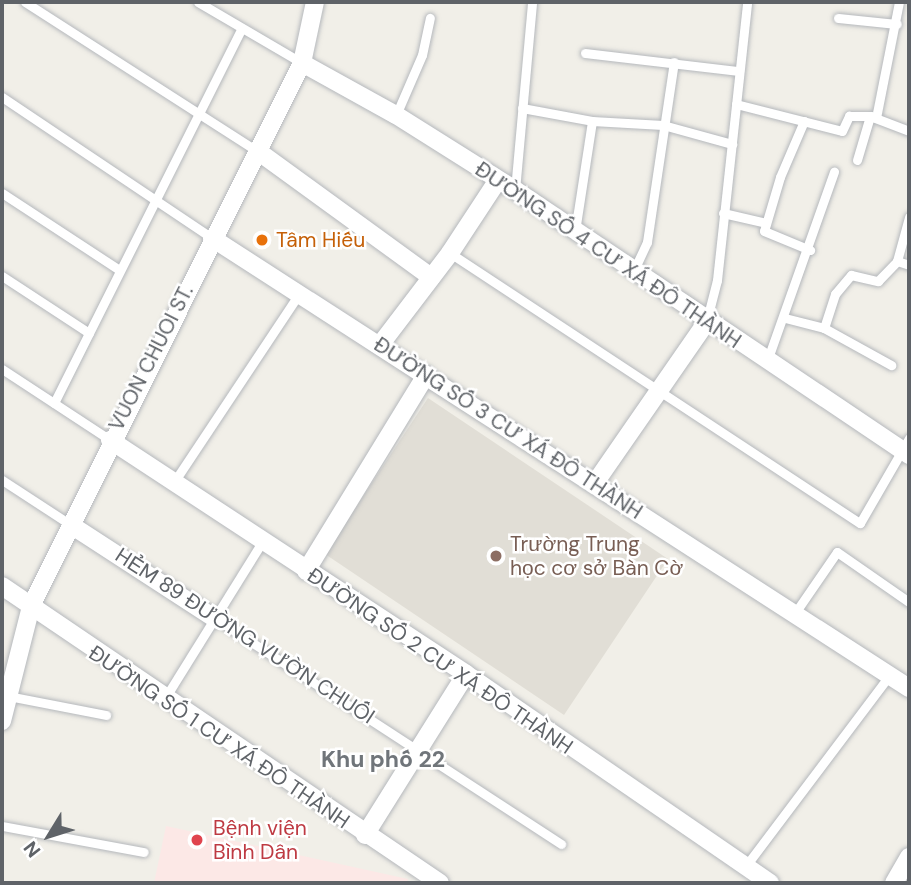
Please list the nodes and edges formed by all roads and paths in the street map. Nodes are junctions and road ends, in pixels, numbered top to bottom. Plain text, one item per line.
1 (24, 2) edge
2 (198, 2) edge
3 (315, 2) edge
4 (532, 2) edge
5 (747, 2) edge
6 (899, 2) edge
7 (430, 18) dead end
8 (838, 18) dead end
9 (897, 24) junction
10 (241, 29) junction
11 (584, 53) dead end
12 (674, 62) junction
13 (302, 63) junction
14 (739, 71) junction
15 (2, 97) edge
16 (736, 104) junction
17 (522, 108) junction
18 (199, 113) junction
19 (396, 115) junction
20 (873, 117) junction
21 (592, 121) junction
22 (804, 121) junction
23 (663, 125) junction
24 (909, 131) edge
25 (732, 144) junction
26 (259, 152) junction
27 (857, 160) dead end
28 (834, 172) dead end
29 (498, 180) junction
30 (515, 190) junction
31 (2, 193) edge
32 (154, 199) junction
33 (723, 213) junction
34 (909, 217) edge
35 (766, 223) junction
36 (574, 232) junction
37 (212, 238) junction
38 (810, 250) junction
39 (450, 253) junction
40 (897, 261) junction
41 (909, 265) edge
42 (119, 270) junction
43 (633, 272) junction
44 (2, 276) edge
45 (431, 277) junction
46 (300, 293) junction
47 (785, 318) junction
48 (707, 321) junction
49 (824, 328) junction
50 (89, 333) junction
51 (380, 345) junction
52 (766, 362) junction
53 (891, 365) dead end
54 (2, 369) edge
55 (426, 375) junction
56 (661, 390) junction
57 (54, 403) junction
58 (110, 440) junction
59 (907, 448) edge
60 (2, 480) edge
61 (174, 482) junction
62 (595, 484) junction
63 (71, 524) junction
64 (262, 542) junction
65 (306, 571) junction
66 (2, 586) edge
67 (909, 602) edge
68 (31, 607) junction
69 (795, 613) junction
70 (216, 619) junction
71 (466, 674) junction
72 (889, 676) junction
73 (909, 688) edge
74 (4, 695) edge
75 (165, 698) junction
76 (106, 715) dead end
77 (2, 720) edge
78 (418, 747) junction
79 (2, 826) edge
80 (365, 835) junction
81 (561, 844) dead end
82 (144, 852) dead end
83 (909, 856) edge
84 (746, 867) junction
85 (440, 883) edge
86 (770, 883) edge
87 (894, 883) edge

1 - 18 lane
2 - 10 lane
3 - 13 street, VUON CHUOI ST.
4 - 17 lane
5 - 14 lane
6 - 9 lane
7 - 19 lane
8 - 9 lane
9 - 20 lane
10 - 13 lane
10 - 18 lane
11 - 12 lane
12 - 14 lane
12 - 23 lane
13 - 19 street, ÐƯỜNG SỐ 4 CƯ XÁ ĐÔ THÀNH
13 - 26 street, VUON CHUOI ST.
14 - 16 lane
15 - 32 lane
16 - 22 lane
16 - 25 lane
17 - 21 lane
17 - 30 lane
18 - 26 lane
18 - 32 lane
19 - 29 street, ÐƯỜNG SỐ 4 CƯ XÁ ĐÔ THÀNH
20 - 22 lane
20 - 24 lane
20 - 27 lane
21 - 23 lane
21 - 36 lane
22 - 35 lane
23 - 25 lane
23 - 43 lane
25 - 33 lane
26 - 37 street, VUON CHUOI ST.
26 - 45 street
28 - 38 lane
29 - 30 street, ÐƯỜNG SỐ 4 CƯ XÁ ĐÔ THÀNH
29 - 39 street
30 - 36 street, ÐƯỜNG SỐ 4 CƯ XÁ ĐÔ THÀNH
31 - 42 lane
32 - 37 lane
32 - 42 lane
33 - 35 lane
33 - 48 lane
34 - 40 lane
35 - 38 lane
36 - 43 street, ÐƯỜNG SỐ 4 CƯ XÁ ĐÔ THÀNH
37 - 46 street, ÐƯỜNG SỐ 3 CƯ XÁ ĐÔ THÀNH
37 - 58 street, VUON CHUOI ST.
38 - 47 lane
39 - 45 street
39 - 56 lane
40 - 41 lane
40 - 49 lane
42 - 50 lane
43 - 48 street, ÐƯỜNG SỐ 4 CƯ XÁ ĐÔ THÀNH
44 - 50 lane
45 - 51 street
46 - 51 street, ÐƯỜNG SỐ 3 CƯ XÁ ĐÔ THÀNH
46 - 61 lane
47 - 49 lane
47 - 52 lane
48 - 52 street, ÐƯỜNG SỐ 4 CƯ XÁ ĐÔ THÀNH
48 - 56 street
49 - 53 lane
50 - 57 lane
51 - 55 street, ÐƯỜNG SỐ 3 CƯ XÁ ĐÔ THÀNH
52 - 59 street, ÐƯỜNG SỐ 4 CƯ XÁ ĐÔ THÀNH
54 - 57 lane
55 - 62 street, ÐƯỜNG SỐ 3 CƯ XÁ ĐÔ THÀNH
55 - 65 street
56 - 59 lane
56 - 62 street
57 - 58 lane
58 - 61 street, ÐƯỜNG SỐ 2 CƯ XÁ ĐÔ THÀNH
58 - 63 street, VUON CHUOI ST.
60 - 63 lane
61 - 64 street, ÐƯỜNG SỐ 2 CƯ XÁ ĐÔ THÀNH
62 - 69 street, ÐƯỜNG SỐ 3 CƯ XÁ ĐÔ THÀNH
63 - 68 street, VUON CHUOI ST.
63 - 70 street, HẺM 89 ĐƯỜNG VƯỜN CHUỐI
64 - 65 street, ÐƯỜNG SỐ 2 CƯ XÁ ĐÔ THÀNH
64 - 70 lane
65 - 71 street, ÐƯỜNG SỐ 2 CƯ XÁ ĐÔ THÀNH
66 - 68 street, ÐƯỜNG SỐ 1 CƯ XÁ ĐÔ THÀNH
67 - 69 lane
68 - 74 street, VUON CHUOI ST.
68 - 75 street, ÐƯỜNG SỐ 1 CƯ XÁ ĐÔ THÀNH
69 - 72 street, ÐƯỜNG SỐ 3 CƯ XÁ ĐÔ THÀNH
70 - 75 lane
70 - 78 lane, HẺM 89 ĐƯỜNG VƯỜN CHUỐI
71 - 78 street
71 - 84 street, ÐƯỜNG SỐ 2 CƯ XÁ ĐÔ THÀNH
72 - 73 street, ÐƯỜNG SỐ 3 CƯ XÁ ĐÔ THÀNH
72 - 84 lane
74 - 76 lane
74 - 77 street, VUON CHUOI ST.
75 - 80 street, ÐƯỜNG SỐ 1 CƯ XÁ ĐÔ THÀNH
78 - 80 street
78 - 81 lane, HẺM 89 ĐƯỜNG VƯỜN CHUỐI
79 - 82 lane
80 - 85 street, ÐƯỜNG SỐ 1 CƯ XÁ ĐÔ THÀNH
83 - 87 street
84 - 86 street, ÐƯỜNG SỐ 2 CƯ XÁ ĐÔ THÀNH

